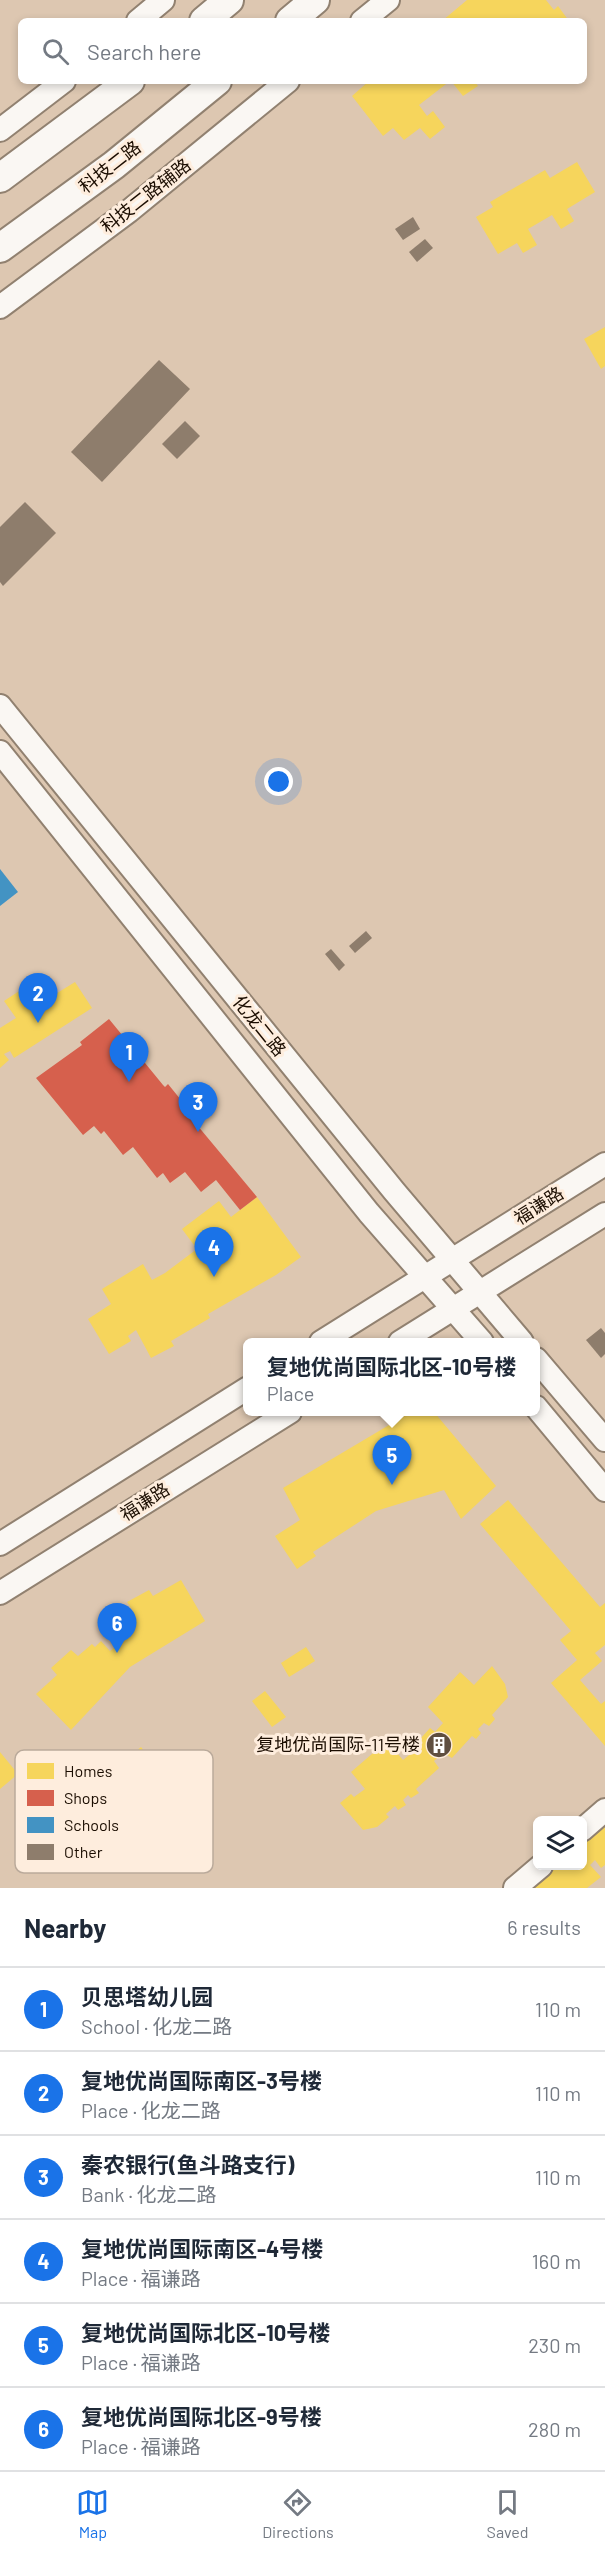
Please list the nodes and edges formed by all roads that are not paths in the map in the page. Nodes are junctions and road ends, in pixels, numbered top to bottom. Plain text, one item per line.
1 (163, 0) edge
2 (229, 0) edge
3 (315, 0) edge
4 (388, 0) edge
5 (142, 18) edge
6 (208, 18) edge
7 (294, 18) edge
8 (366, 18) edge
9 (60, 84) edge
10 (126, 84) edge
11 (213, 84) edge
12 (284, 84) edge
13 (0, 130) edge
14 (0, 178) edge
15 (0, 248) edge
16 (0, 307) edge
17 (0, 706) edge
18 (0, 752) edge
19 (605, 1164) edge
20 (605, 1214) edge
21 (452, 1260) junction
22 (425, 1277) junction
23 (480, 1293) junction
24 (453, 1309) junction
25 (327, 1338) edge
26 (406, 1338) edge
27 (478, 1338) edge
28 (519, 1338) edge
29 (540, 1364) edge
30 (243, 1391) edge
31 (540, 1412) edge
32 (284, 1416) edge
33 (605, 1440) edge
34 (605, 1490) edge
35 (0, 1544) edge
36 (0, 1593) edge
37 (605, 1810) edge
38 (587, 1826) edge
39 (536, 1870) edge
40 (515, 1888) edge

1 - 5 street
2 - 6 main road
3 - 7 main road
4 - 8 street
9 - 13 street
10 - 14 main road
11 - 15 main road, 科技二路
12 - 16 street, 科技二路辅路
17 - 21 street, 化龙二路
18 - 22 street, 化龙二路
19 - 21 street, 福谦路
20 - 23 street
21 - 22 street, 福谦路
21 - 23 street, 化龙二路
22 - 24 street, 化龙二路
22 - 25 street, 福谦路
23 - 24 street
23 - 28 street, 化龙二路
24 - 26 street
24 - 27 street, 化龙二路
29 - 33 street
30 - 35 street
31 - 34 street
32 - 36 street, 福谦路
37 - 38 street
39 - 40 street

